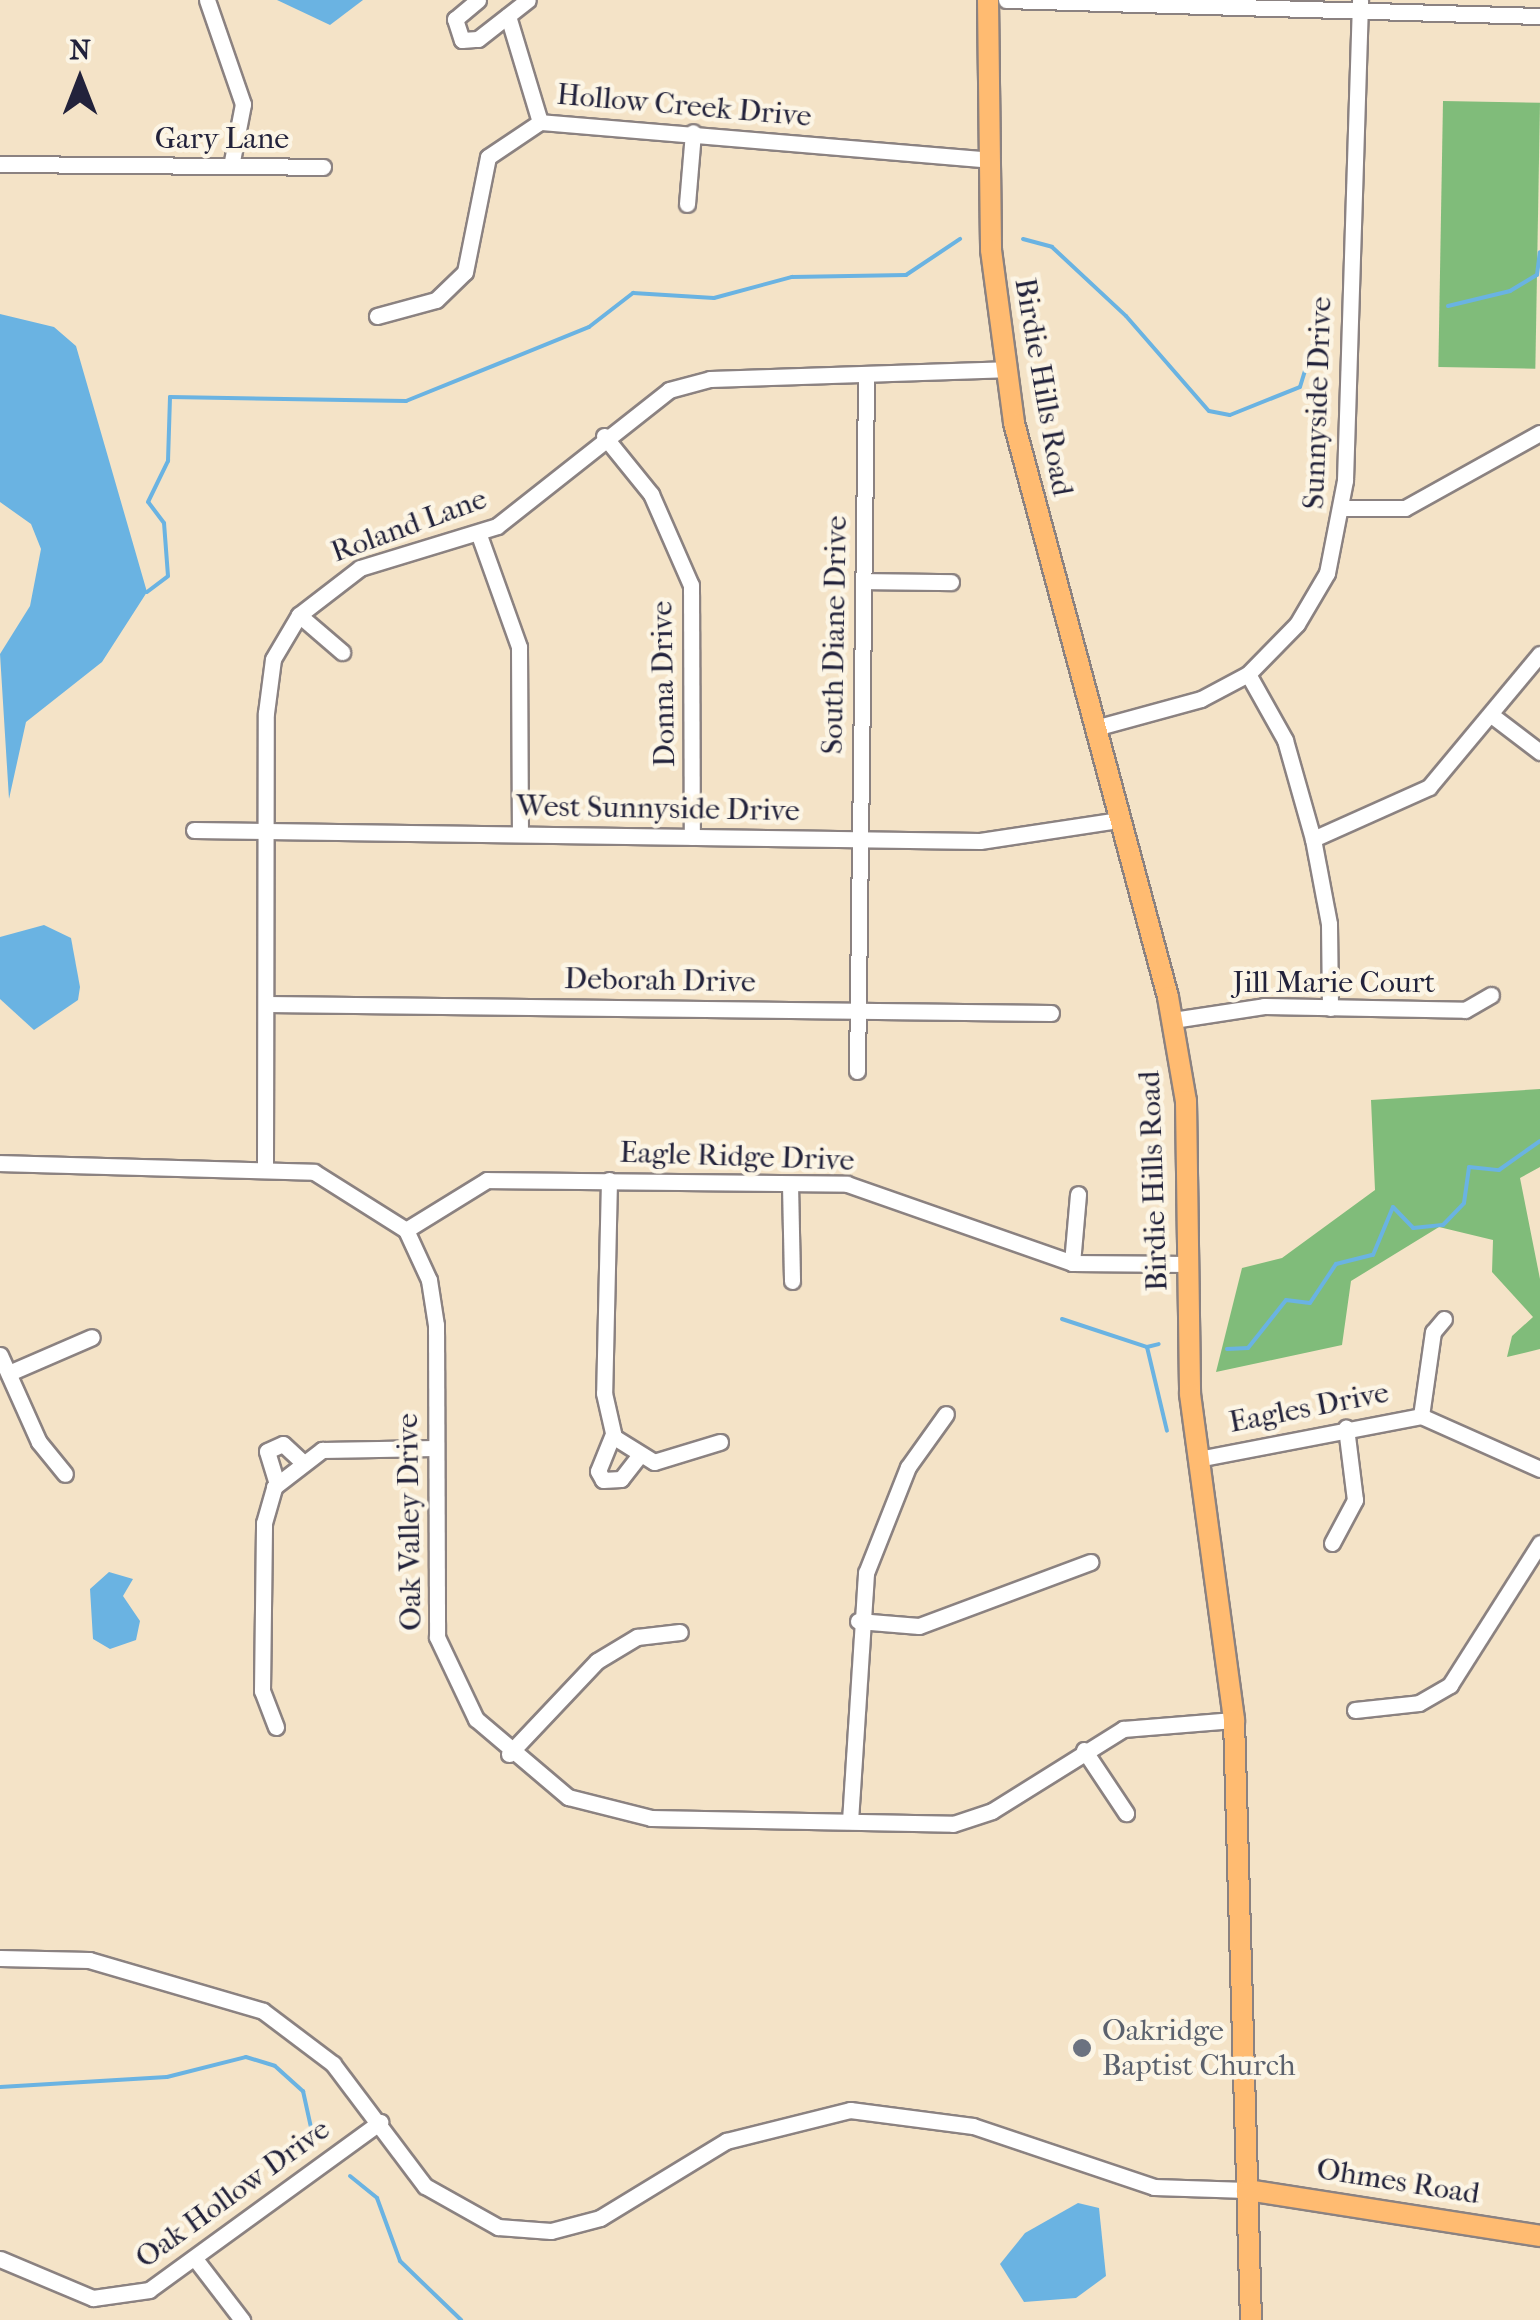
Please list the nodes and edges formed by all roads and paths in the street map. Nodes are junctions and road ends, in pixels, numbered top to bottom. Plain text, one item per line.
1 (207, 0) edge
2 (478, 0) edge
3 (528, 0) edge
4 (988, 0) edge
5 (1006, 0) edge
6 (1360, 5) edge
7 (508, 16) junction
8 (1540, 16) edge
9 (540, 122) junction
10 (693, 132) junction
11 (988, 160) junction
12 (232, 162) junction
13 (0, 164) edge
14 (324, 167) dead end
15 (686, 204) dead end
16 (378, 316) dead end
17 (1004, 369) junction
18 (866, 379) junction
19 (1540, 432) edge
20 (604, 436) junction
21 (1343, 508) junction
22 (479, 535) junction
23 (864, 581) junction
24 (951, 582) dead end
25 (299, 615) junction
26 (342, 652) dead end
27 (1540, 654) edge
28 (1248, 674) junction
29 (1494, 717) junction
30 (1094, 728) junction
31 (1540, 752) edge
32 (1119, 820) junction
33 (194, 830) dead end
34 (266, 832) junction
35 (520, 834) junction
36 (692, 837) junction
37 (860, 839) junction
38 (1314, 839) junction
39 (1491, 995) dead end
40 (268, 1004) junction
41 (1330, 1008) junction
42 (858, 1011) junction
43 (1051, 1014) dead end
44 (1173, 1020) junction
45 (857, 1070) dead end
46 (0, 1164) edge
47 (265, 1168) junction
48 (609, 1180) junction
49 (790, 1184) junction
50 (1078, 1194) dead end
51 (406, 1230) junction
52 (1072, 1263) junction
53 (1188, 1264) junction
54 (792, 1281) dead end
55 (1444, 1319) dead end
56 (92, 1337) dead end
57 (0, 1355) edge
58 (10, 1373) junction
59 (946, 1414) dead end
60 (1420, 1416) junction
61 (1346, 1428) junction
62 (613, 1434) junction
63 (720, 1442) dead end
64 (435, 1448) junction
65 (638, 1457) junction
66 (1198, 1458) junction
67 (301, 1460) junction
68 (1540, 1469) edge
69 (65, 1474) dead end
70 (277, 1484) junction
71 (1332, 1543) dead end
72 (1540, 1543) edge
73 (1090, 1562) dead end
74 (858, 1621) junction
75 (680, 1632) dead end
76 (1355, 1710) dead end
77 (1234, 1720) junction
78 (276, 1727) dead end
79 (1084, 1750) junction
80 (509, 1754) junction
81 (1126, 1813) dead end
82 (850, 1821) junction
83 (0, 1958) edge
84 (380, 2122) junction
85 (1247, 2190) junction
86 (1540, 2236) edge
87 (0, 2259) edge
88 (196, 2260) junction
89 (242, 2320) edge
90 (1252, 2320) edge

1 - 12 street
2 - 7 street
3 - 7 street
4 - 11 main road, Birdie Hills Road
5 - 6 street
6 - 8 street
6 - 21 street, Sunnyside Drive
7 - 9 street
9 - 10 street, Hollow Creek Drive
9 - 16 street, Hollow Creek Drive
10 - 11 street, Hollow Creek Drive
10 - 15 street
11 - 17 main road, Birdie Hills Road
12 - 13 street, Gary Lane
12 - 14 street, Gary Lane
17 - 18 street, Roland Lane
17 - 30 main road, Birdie Hills Road
18 - 20 street, Roland Lane
18 - 23 street, South Diane Drive
19 - 21 street
20 - 22 street, Roland Lane
20 - 36 street, Donna Drive
21 - 28 street, Sunnyside Drive
22 - 25 street, Roland Lane
22 - 35 street
23 - 24 street
23 - 37 street, South Diane Drive
25 - 26 street
25 - 34 street, Roland Lane
27 - 29 street
28 - 30 street, Sunnyside Drive
28 - 38 street
29 - 31 street
29 - 38 street
30 - 32 main road, Birdie Hills Road
32 - 37 street, West Sunnyside Drive
32 - 44 main road, Birdie Hills Road
33 - 34 street, West Sunnyside Drive
34 - 35 street, West Sunnyside Drive
34 - 40 street, Roland Lane
35 - 36 street, West Sunnyside Drive
36 - 37 street, West Sunnyside Drive
37 - 42 street, South Diane Drive
38 - 41 street
39 - 41 street, Jill Marie Court
40 - 42 street, Deborah Drive
40 - 47 street, Roland Lane
41 - 44 street, Jill Marie Court
42 - 43 street, Deborah Drive
42 - 45 street, South Diane Drive
44 - 53 main road, Birdie Hills Road
46 - 47 street
47 - 51 street
48 - 49 street, Eagle Ridge Drive
48 - 51 street, Eagle Ridge Drive
48 - 62 street
49 - 52 street, Eagle Ridge Drive
49 - 54 street
50 - 52 street
51 - 64 street, Oak Valley Drive
52 - 53 street, Eagle Ridge Drive
53 - 66 main road, Birdie Hills Road
55 - 60 street
56 - 58 street
57 - 58 street
58 - 69 street
59 - 74 street
60 - 61 street, Eagles Drive
60 - 68 street, Eagles Drive
61 - 66 street, Eagles Drive
61 - 71 street
62 - 65 street
62 - 65 street
63 - 65 street
64 - 67 street
64 - 80 street, Oak Valley Drive
66 - 77 main road, Birdie Hills Road
67 - 70 street
67 - 70 street
70 - 78 street
72 - 76 street
73 - 74 street
74 - 82 street
75 - 80 street
77 - 79 street, Oak Valley Drive
77 - 85 main road, Birdie Hills Road
79 - 81 street
79 - 82 street, Oak Valley Drive
80 - 82 street, Oak Valley Drive
83 - 84 street
84 - 85 street
84 - 88 street, Oak Hollow Drive
85 - 86 main road, Ohmes Road
85 - 90 main road, Birdie Hills Road
87 - 88 street, Oak Hollow Drive
88 - 89 street

